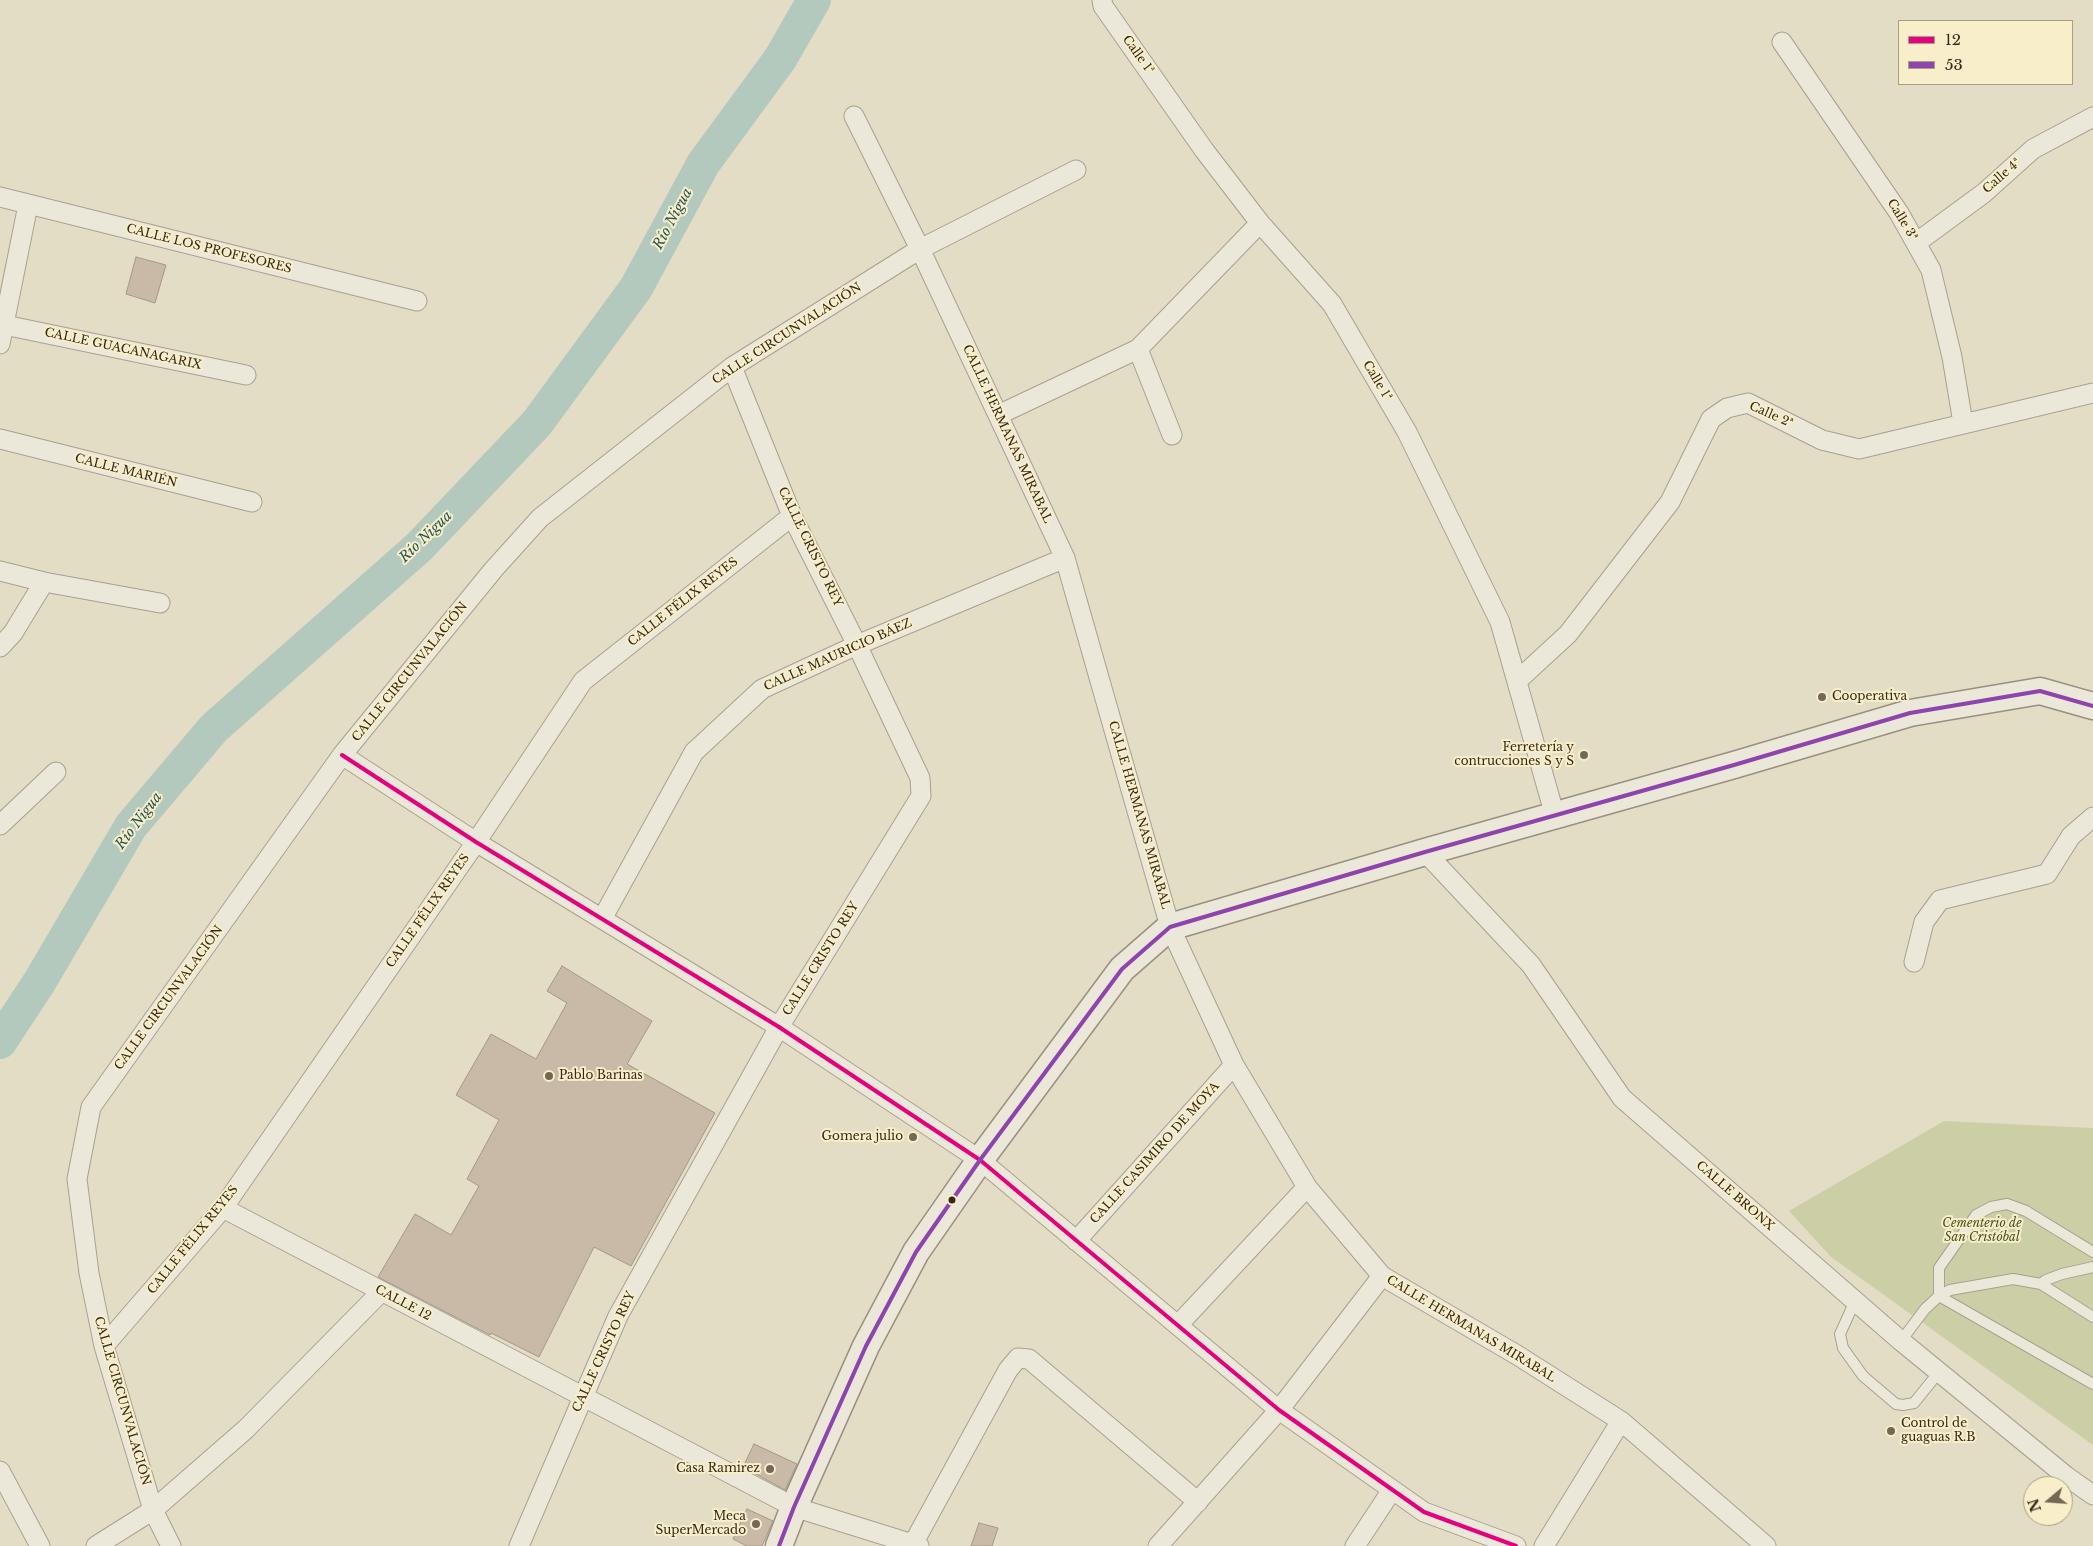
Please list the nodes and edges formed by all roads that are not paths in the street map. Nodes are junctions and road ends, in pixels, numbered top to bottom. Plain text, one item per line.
1 (1102, 0) edge
2 (1782, 42) dead end
3 (854, 116) dead end
4 (2093, 117) edge
5 (1076, 170) dead end
6 (0, 197) edge
7 (28, 204) junction
8 (1260, 223) junction
9 (1916, 243) junction
10 (920, 249) junction
11 (417, 301) dead end
12 (2, 324) edge
13 (0, 344) edge
14 (1138, 349) junction
15 (732, 367) junction
16 (246, 375) dead end
17 (2093, 393) edge
18 (998, 415) junction
19 (1963, 424) junction
20 (1172, 436) dead end
21 (0, 439) edge
22 (252, 502) dead end
23 (792, 516) junction
24 (1065, 558) junction
25 (0, 571) edge
26 (44, 582) junction
27 (160, 603) dead end
28 (857, 645) junction
29 (0, 647) edge
30 (1517, 680) junction
31 (2093, 706) edge
32 (342, 756) junction
33 (56, 772) dead end
34 (1555, 816) junction
35 (2093, 817) edge
36 (0, 825) edge
37 (476, 842) junction
38 (1425, 852) junction
39 (602, 920) junction
40 (1170, 927) junction
41 (1914, 962) dead end
42 (779, 1027) junction
43 (1234, 1065) junction
44 (980, 1160) junction
45 (1307, 1187) junction
46 (223, 1208) junction
47 (1076, 1241) junction
48 (2093, 1252) edge
49 (2093, 1267) edge
50 (1382, 1276) junction
51 (2041, 1284) junction
52 (381, 1292) junction
53 (1939, 1296) junction
54 (1855, 1301) junction
55 (2093, 1317) edge
56 (1178, 1325) junction
57 (1901, 1341) junction
58 (104, 1346) junction
59 (1939, 1372) junction
60 (2093, 1384) edge
61 (582, 1398) junction
62 (1279, 1410) junction
63 (1620, 1422) junction
64 (0, 1471) edge
65 (1392, 1490) junction
66 (2093, 1495) edge
67 (1198, 1502) junction
68 (794, 1507) junction
69 (153, 1510) junction
70 (916, 1545) edge
71 (40, 1546) edge
72 (96, 1546) edge
73 (171, 1546) edge
74 (519, 1546) edge
75 (779, 1546) edge
76 (1158, 1546) edge
77 (1355, 1546) edge
78 (1516, 1546) edge
79 (1544, 1546) edge
80 (1766, 1546) edge

1 - 8 street, Calle 1ª
2 - 9 street, Calle 3ª
3 - 10 street, CALLE HERMANAS MIRABAL
4 - 9 street, Calle 4ª
5 - 10 street, CALLE CIRCUNVALACIÓN
6 - 7 street, CALLE LOS PROFESORES
7 - 11 street, CALLE LOS PROFESORES
7 - 12 street
8 - 14 street
8 - 30 street, Calle 1ª
9 - 19 street, Calle 3ª
10 - 15 street, CALLE CIRCUNVALACIÓN
10 - 18 street, CALLE HERMANAS MIRABAL
12 - 13 street
12 - 16 street, CALLE GUACANAGARIX
14 - 18 street
14 - 20 street
15 - 23 street, CALLE CRISTO REY
15 - 32 street, CALLE CIRCUNVALACIÓN
17 - 19 street, Calle 2ª
18 - 24 street, CALLE HERMANAS MIRABAL
19 - 30 street, Calle 2ª
21 - 22 street, CALLE MARIÉN
23 - 28 street, CALLE CRISTO REY
23 - 37 street, CALLE FÉLIX REYES
24 - 28 street, CALLE MAURICIO BÁEZ
24 - 40 street, CALLE HERMANAS MIRABAL
25 - 26 street
26 - 27 street
26 - 29 street
28 - 39 street, CALLE MAURICIO BÁEZ
28 - 42 street, CALLE CRISTO REY
30 - 34 street, Calle 1ª
31 - 34 main road
32 - 37 street
32 - 58 street, CALLE CIRCUNVALACIÓN
33 - 36 street
34 - 38 main road
35 - 41 street
37 - 39 street
37 - 46 street, CALLE FÉLIX REYES
38 - 40 main road
38 - 54 street, CALLE BRONX
39 - 42 street
40 - 43 street, CALLE HERMANAS MIRABAL
40 - 44 main road
42 - 44 street
42 - 61 street, CALLE CRISTO REY
43 - 45 street, CALLE HERMANAS MIRABAL
43 - 47 street, CALLE CASIMIRO DE MOYA
44 - 47 street
44 - 68 main road
45 - 50 street, CALLE HERMANAS MIRABAL
45 - 56 street
46 - 52 street, CALLE 12
46 - 58 street, CALLE FÉLIX REYES
47 - 56 street
48 - 53 lane
49 - 51 lane
50 - 62 street
50 - 63 street, CALLE HERMANAS MIRABAL
51 - 53 lane
51 - 55 lane
52 - 61 street, CALLE 12
52 - 69 street
53 - 57 lane
53 - 60 lane
54 - 57 street, CALLE BRONX
54 - 59 lane
56 - 62 street
57 - 59 street, CALLE BRONX
58 - 69 street, CALLE CIRCUNVALACIÓN
59 - 66 street, CALLE BRONX
61 - 68 street, CALLE 12
61 - 74 street, CALLE CRISTO REY
62 - 65 street
62 - 67 street
63 - 79 street
63 - 80 street, CALLE HERMANAS MIRABAL
64 - 71 street
65 - 77 street
65 - 78 street
67 - 70 street
67 - 76 street
68 - 70 street, CALLE 12
68 - 75 main road
69 - 72 street
69 - 73 street, CALLE CIRCUNVALACIÓN

